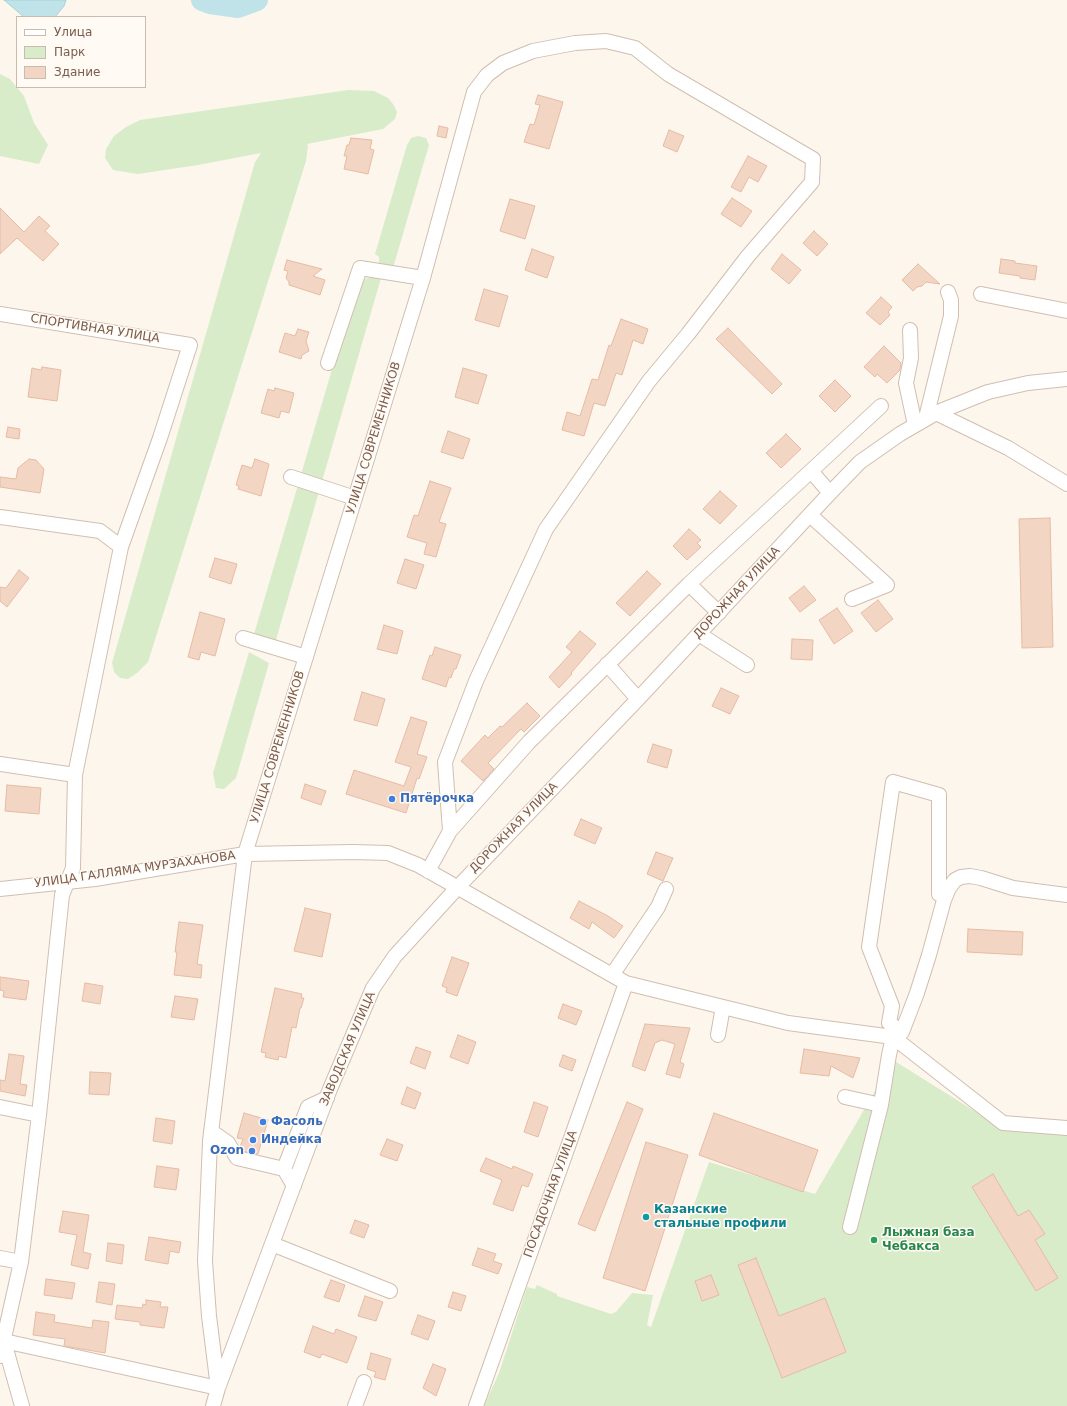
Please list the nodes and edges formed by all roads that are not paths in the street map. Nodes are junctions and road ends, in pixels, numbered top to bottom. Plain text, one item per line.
1 (423, 278) junction
2 (948, 292) dead end
3 (981, 294) dead end
4 (1067, 310) edge
5 (0, 314) edge
6 (910, 330) dead end
7 (328, 363) dead end
8 (1067, 379) edge
9 (881, 406) dead end
10 (926, 419) junction
11 (811, 471) junction
12 (291, 477) dead end
13 (1067, 484) edge
14 (830, 493) junction
15 (355, 498) junction
16 (810, 515) junction
17 (0, 517) edge
18 (121, 547) junction
19 (689, 584) junction
20 (852, 599) dead end
21 (719, 613) junction
22 (699, 634) junction
23 (243, 638) dead end
24 (306, 657) junction
25 (607, 664) junction
26 (747, 665) dead end
27 (638, 700) junction
28 (0, 764) edge
29 (75, 775) junction
30 (450, 832) junction
31 (245, 854) junction
32 (428, 871) junction
33 (68, 882) junction
34 (456, 888) junction
35 (0, 889) edge
36 (666, 889) dead end
37 (1067, 895) edge
38 (945, 897) junction
39 (612, 975) junction
40 (626, 983) junction
41 (723, 1007) junction
42 (718, 1035) dead end
43 (898, 1035) junction
44 (845, 1097) dead end
45 (327, 1098) junction
46 (881, 1105) junction
47 (0, 1107) edge
48 (39, 1115) junction
49 (1067, 1128) edge
50 (211, 1131) junction
51 (284, 1169) junction
52 (294, 1186) junction
53 (850, 1227) dead end
54 (272, 1244) junction
55 (0, 1258) edge
56 (21, 1262) junction
57 (390, 1291) dead end
58 (4, 1341) junction
59 (0, 1356) edge
60 (364, 1382) dead end
61 (218, 1388) junction
62 (22, 1406) edge
63 (214, 1406) edge
64 (356, 1406) edge
65 (476, 1406) edge

1 - 7 street
1 - 15 street, УЛИЦА СОВРЕМЕННИКОВ
1 - 30 street, УЛИЦА СОВРЕМЕННИКОВ
2 - 10 street
3 - 4 street
5 - 18 street, СПОРТИВНАЯ УЛИЦА
6 - 10 street
8 - 10 street, ДОРОЖНАЯ УЛИЦА
9 - 11 street
10 - 13 street
10 - 14 street, ДОРОЖНАЯ УЛИЦА
11 - 14 street
11 - 19 street
12 - 15 street
14 - 16 street, ДОРОЖНАЯ УЛИЦА
15 - 24 street, УЛИЦА СОВРЕМЕННИКОВ
16 - 20 street
16 - 21 street, ДОРОЖНАЯ УЛИЦА
17 - 18 street
18 - 29 street
19 - 21 street
19 - 25 street
21 - 22 street, ДОРОЖНАЯ УЛИЦА
22 - 26 street
22 - 27 street, ДОРОЖНАЯ УЛИЦА
23 - 24 street
24 - 31 street, УЛИЦА СОВРЕМЕННИКОВ
25 - 27 street
25 - 30 street
27 - 34 street, ДОРОЖНАЯ УЛИЦА
28 - 29 street
29 - 33 street
30 - 32 street
31 - 32 street, УЛИЦА ГАЛЛЯМА МУРЗАХАНОВА
31 - 33 street, УЛИЦА ГАЛЛЯМА МУРЗАХАНОВА
31 - 50 street, УЛИЦА СОВРЕМЕННИКОВ
32 - 34 street, УЛИЦА ГАЛЛЯМА МУРЗАХАНОВА
33 - 35 street, УЛИЦА ГАЛЛЯМА МУРЗАХАНОВА
33 - 48 street
34 - 39 street, УЛИЦА ГАЛЛЯМА МУРЗАХАНОВА
34 - 45 street, ЗАВОДСКАЯ УЛИЦА
36 - 39 street
37 - 38 street
38 - 43 street
38 - 43 street
39 - 40 street, УЛИЦА ГАЛЛЯМА МУРЗАХАНОВА
40 - 41 street, УЛИЦА ГАЛЛЯМА МУРЗАХАНОВА
40 - 65 street, ПОСАДОЧНАЯ УЛИЦА
41 - 42 street
41 - 43 street, УЛИЦА ГАЛЛЯМА МУРЗАХАНОВА
43 - 46 street
43 - 49 street
44 - 46 street
45 - 51 street
45 - 52 street, ЗАВОДСКАЯ УЛИЦА
46 - 53 street
47 - 48 street
48 - 56 street
50 - 51 street
50 - 61 street, УЛИЦА СОВРЕМЕННИКОВ
51 - 52 street
52 - 54 street, ЗАВОДСКАЯ УЛИЦА
54 - 57 street
54 - 61 street, ЗАВОДСКАЯ УЛИЦА
55 - 56 street
56 - 58 street
58 - 59 street
58 - 61 street
58 - 62 street
60 - 64 street
61 - 63 street, ЗАВОДСКАЯ УЛИЦА

